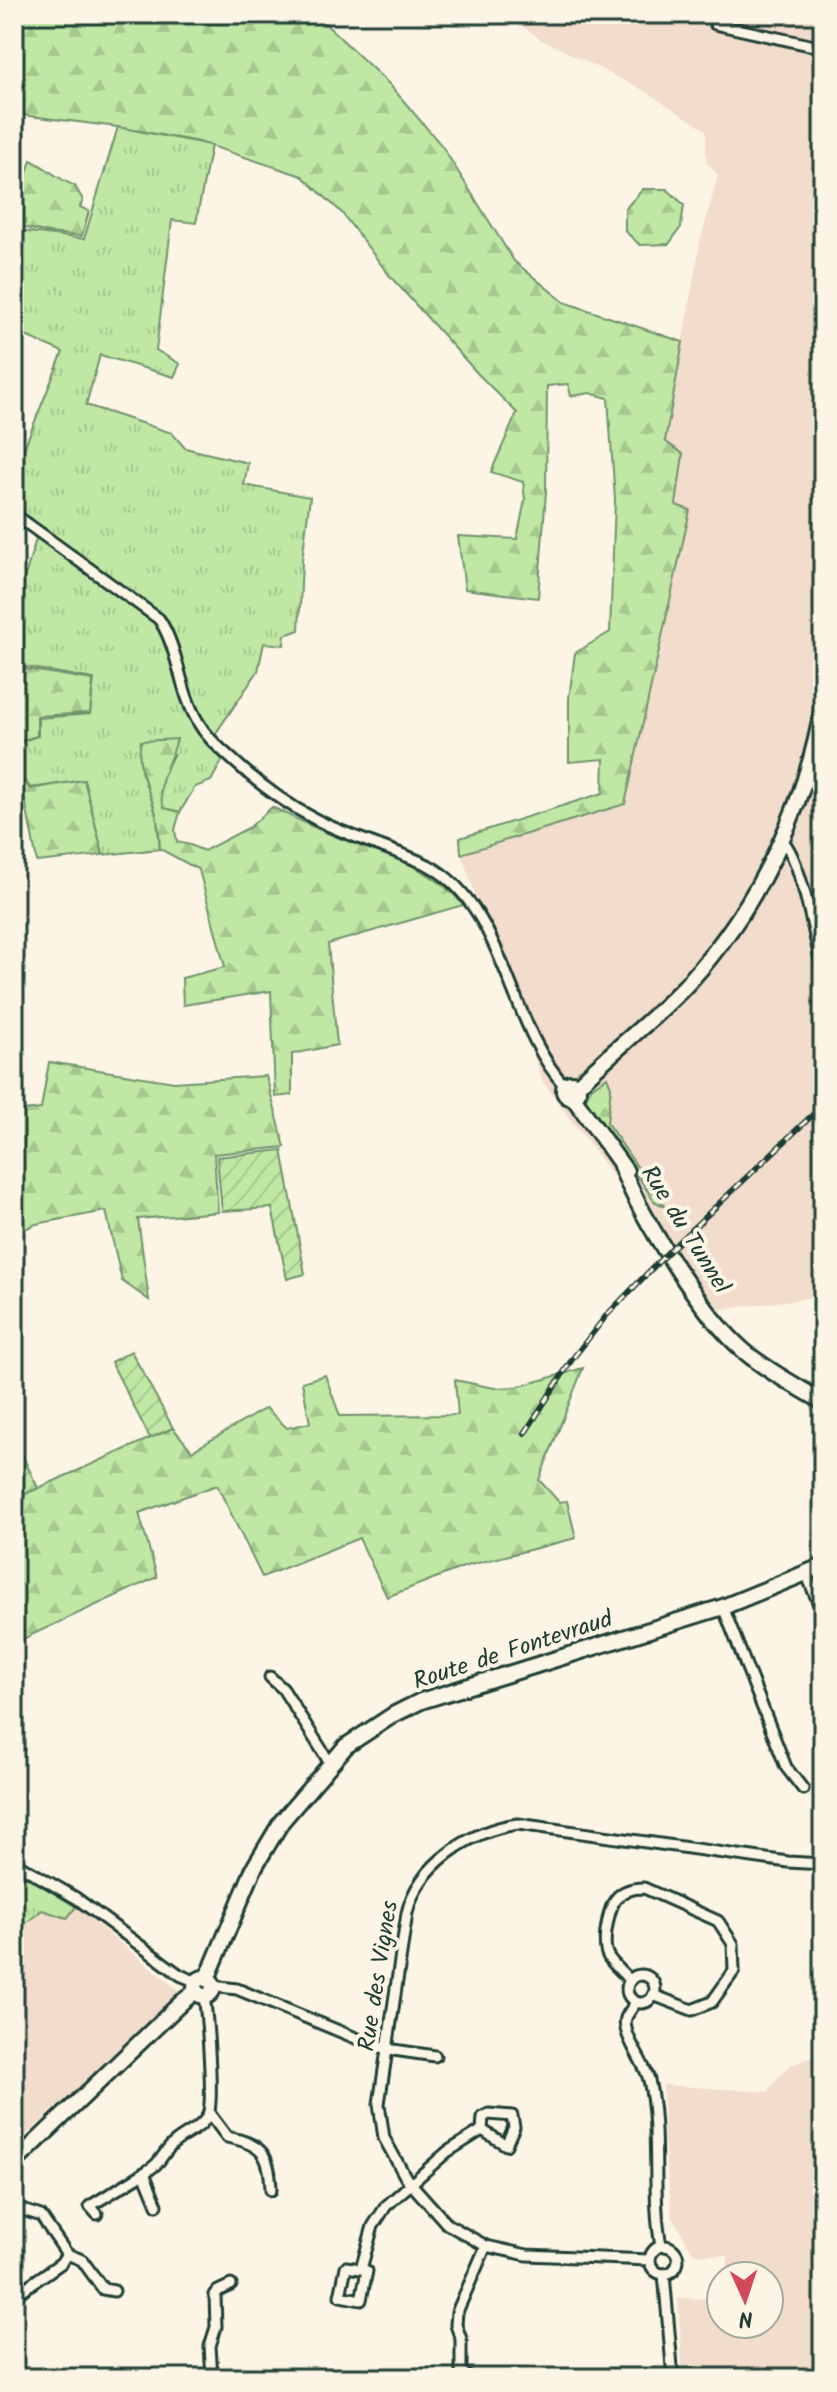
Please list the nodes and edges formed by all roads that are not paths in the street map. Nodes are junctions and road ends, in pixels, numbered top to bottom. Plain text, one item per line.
1 (715, 24) dead end
2 (823, 48) edge
3 (14, 514) edge
4 (823, 705) edge
5 (782, 840) junction
6 (823, 972) edge
7 (572, 1090) junction
8 (823, 1402) edge
9 (823, 1566) edge
10 (806, 1573) junction
11 (723, 1607) junction
12 (823, 1614) edge
13 (270, 1677) dead end
14 (330, 1763) junction
15 (803, 1789) dead end
16 (14, 1862) edge
17 (823, 1864) edge
18 (630, 1981) junction
19 (203, 1987) junction
20 (653, 1995) junction
21 (636, 2002) junction
22 (387, 2049) junction
23 (435, 2056) dead end
24 (211, 2120) junction
25 (482, 2130) dead end
26 (14, 2163) edge
27 (144, 2173) junction
28 (411, 2186) junction
29 (271, 2190) dead end
30 (157, 2205) dead end
31 (14, 2207) edge
32 (97, 2214) dead end
33 (486, 2246) junction
34 (661, 2246) junction
35 (67, 2254) junction
36 (649, 2260) junction
37 (361, 2269) dead end
38 (664, 2274) junction
39 (231, 2285) dead end
40 (114, 2291) dead end
41 (14, 2296) edge
42 (212, 2378) edge
43 (470, 2378) edge
44 (673, 2378) edge

1 - 2 street
3 - 7 street
4 - 5 street
5 - 6 street
5 - 7 street
7 - 8 street, Rue du Tunnel
9 - 10 street, Route de Fontevraud
10 - 11 street, Route de Fontevraud
10 - 12 street
11 - 14 street, Route de Fontevraud
11 - 15 street
13 - 14 street
14 - 19 street, Route de Fontevraud
16 - 19 street
17 - 22 street, Rue des Vignes
18 - 20 street
18 - 20 street
18 - 21 street
19 - 22 street
19 - 24 street
19 - 26 street, Route de Fontevraud
20 - 21 street
21 - 34 street
22 - 23 street
22 - 28 street, Rue des Vignes
24 - 27 street
24 - 29 street
25 - 28 street
27 - 30 street
27 - 32 street
28 - 33 street, Rue des Vignes
28 - 37 street
31 - 35 street
33 - 36 street, Rue des Vignes
33 - 43 street
34 - 36 street
34 - 38 street
35 - 40 street
35 - 41 street
36 - 38 street
38 - 44 street
39 - 42 street

